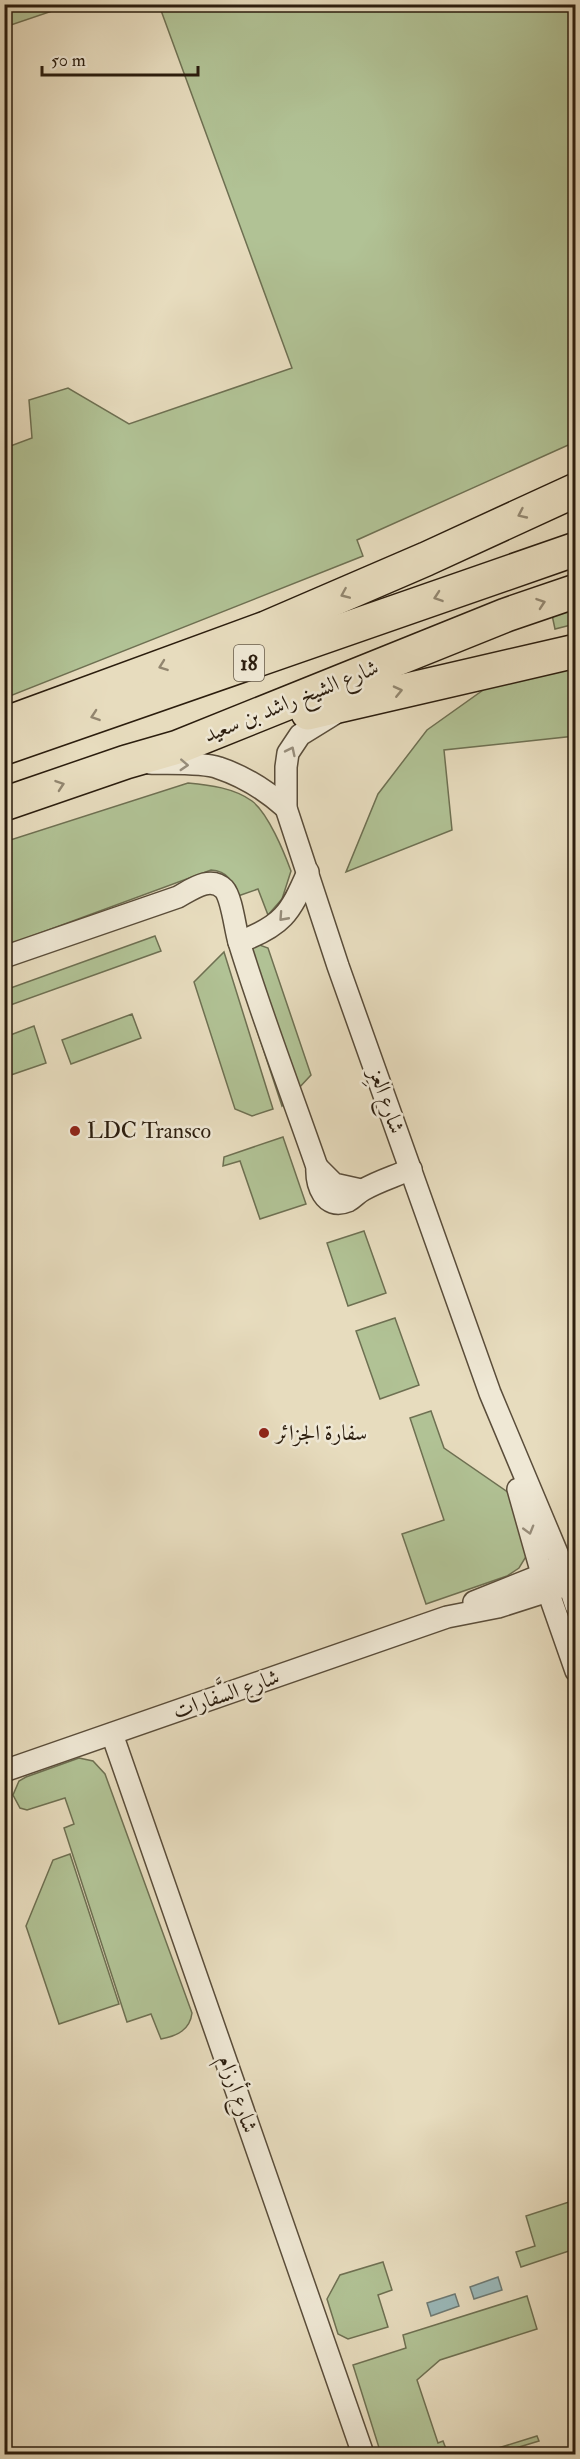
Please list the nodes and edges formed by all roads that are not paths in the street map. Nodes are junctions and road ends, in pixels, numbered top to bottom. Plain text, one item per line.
1 (576, 490) edge
2 (576, 549) edge
3 (576, 591) edge
4 (576, 651) edge
5 (352, 702) junction
6 (4, 724) edge
7 (178, 747) junction
8 (4, 748) edge
9 (126, 762) junction
10 (4, 804) edge
11 (286, 808) junction
12 (308, 872) junction
13 (239, 942) junction
14 (4, 957) edge
15 (411, 1169) junction
16 (490, 1393) junction
17 (570, 1574) edge
18 (545, 1583) junction
19 (576, 1606) edge
20 (576, 1671) edge
21 (112, 1734) junction
22 (4, 1771) edge
23 (363, 2454) edge

1 -> 6 main road
2 -> 8 main road, شارع الشيخ راشد بن سعيد / 18
7 -> 3 main road, شارع الشيخ راشد بن سعيد / 18
5 -> 4 main road
5 - 7 main road
11 -> 5 street, شارع العِز
7 - 9 main road, شارع الشيخ راشد بن سعيد / 18
10 -> 9 main road, شارع الشيخ راشد بن سعيد / 18
9 -> 11 street
11 - 12 street, شارع العِز
12 -> 13 street
12 - 15 street, شارع العِز
13 - 14 street
13 - 15 street
15 - 16 street, شارع العِز
16 - 17 street, شارع العِز
16 -> 18 street, شارع العِز
17 - 18 street, شارع السَّفارات
17 - 19 street, شارع العِز
18 - 20 street, شارع العِز
18 - 21 street, شارع السَّفارات
21 - 22 street, شارع السَّفارات
21 - 23 street, شارع أرزام

